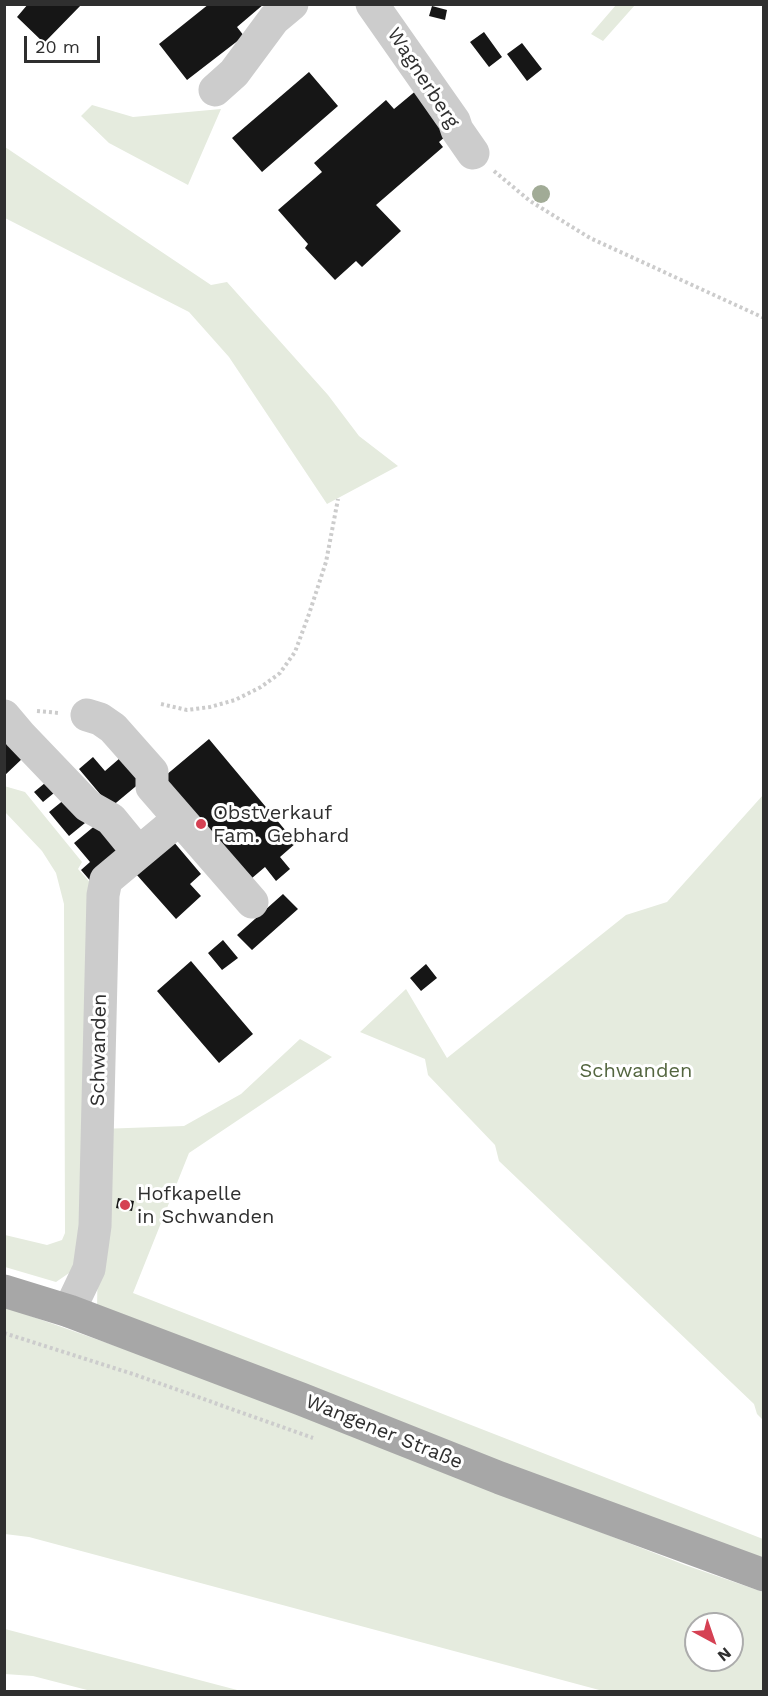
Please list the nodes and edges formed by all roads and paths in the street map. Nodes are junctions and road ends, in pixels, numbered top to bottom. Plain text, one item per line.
1 (292, 4) edge
2 (372, 4) edge
3 (215, 90) dead end
4 (473, 153) joint
5 (764, 318) edge
6 (338, 499) dead end
7 (161, 704) dead end
8 (19, 713) edge
9 (87, 715) joint
10 (180, 819) junction
11 (138, 852) junction
12 (252, 902) dead end
13 (4, 1291) edge
14 (69, 1311) junction
15 (764, 1575) edge

1 - 3 street
2 - 4 street, Wagnerberg
4 - 5 path
6 - 7 path
8 - 9 path
8 - 11 street
9 - 10 street
10 - 11 street, Schwanden
10 - 12 street
11 - 14 street, Schwanden
13 - 14 main road, Wangener Straße
14 - 15 main road, Wangener Straße

